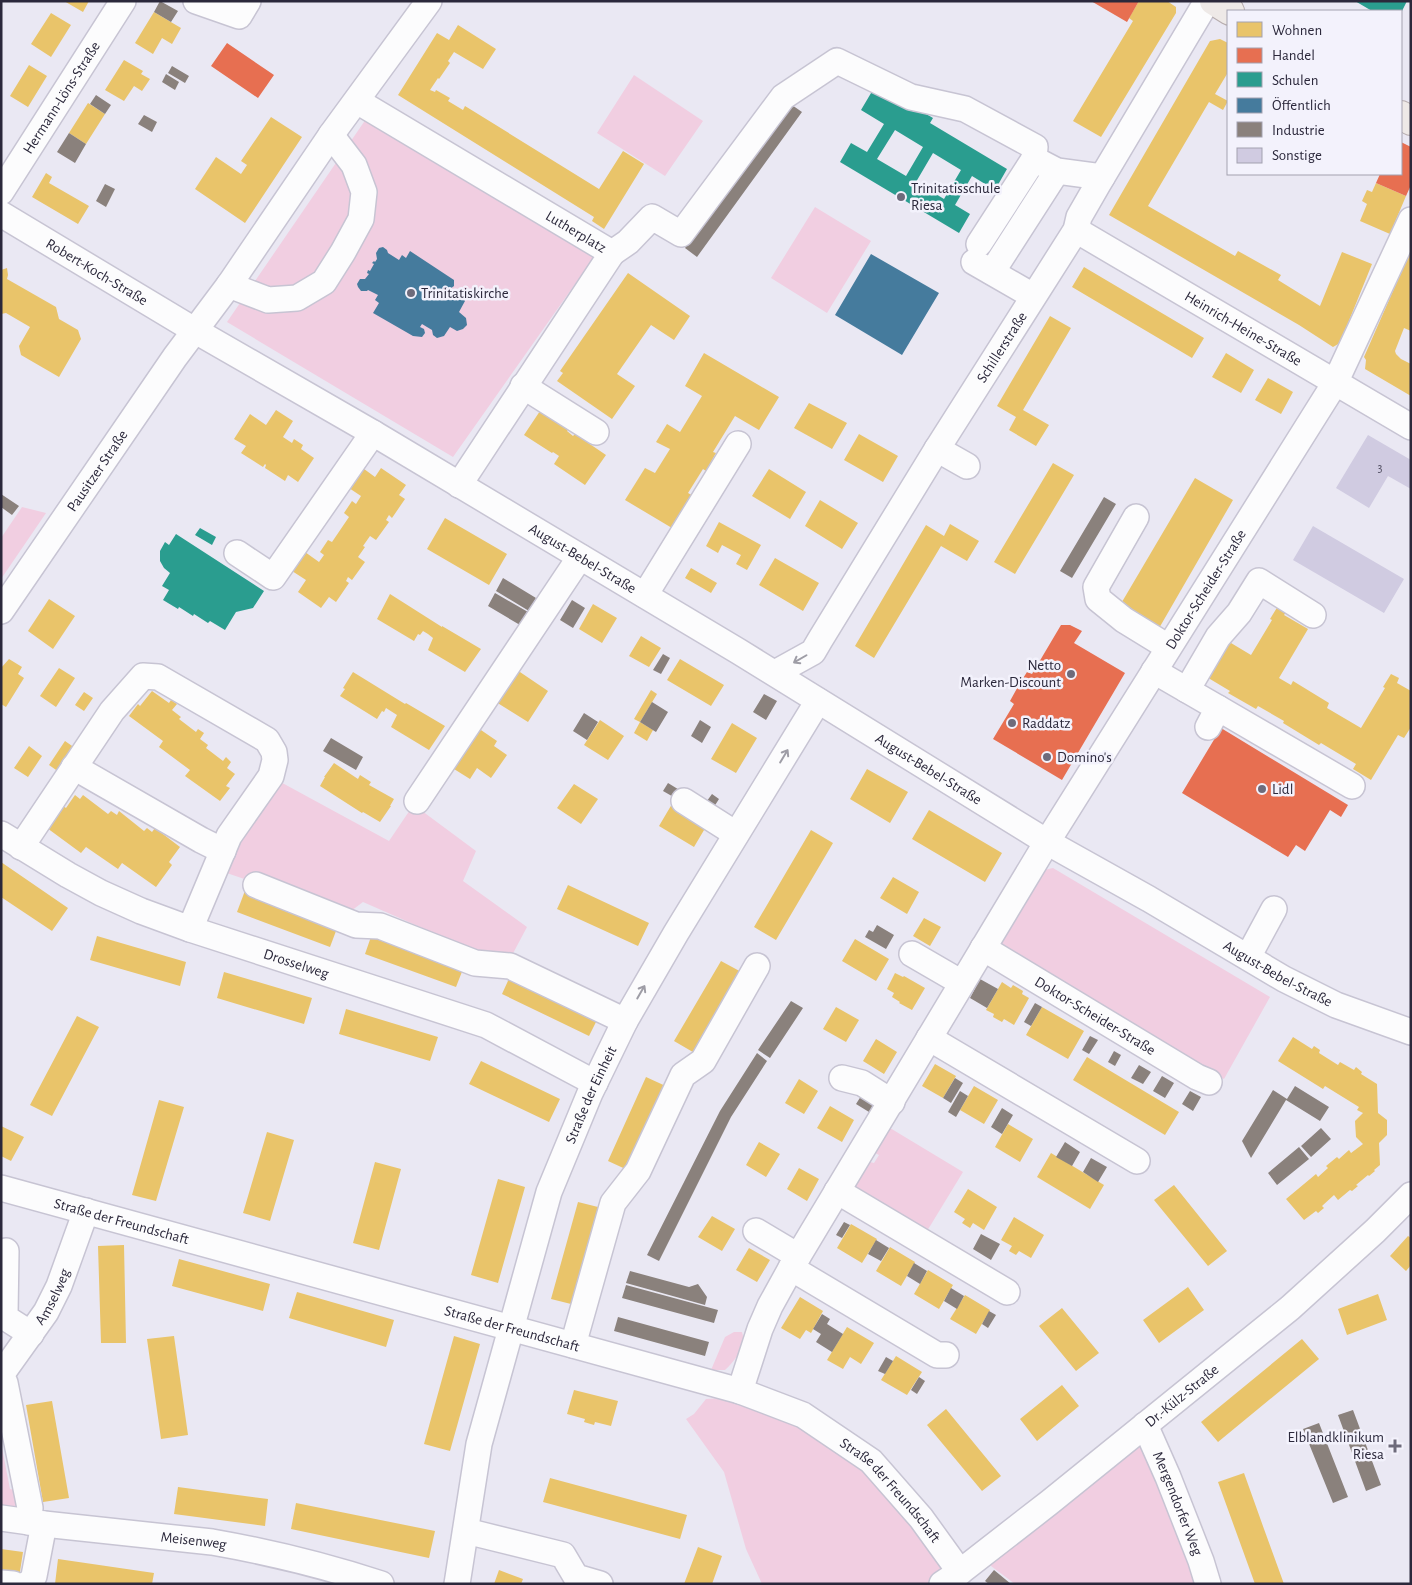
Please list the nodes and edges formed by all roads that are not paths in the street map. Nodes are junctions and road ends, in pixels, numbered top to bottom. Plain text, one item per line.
1 (123, 1) edge
2 (196, 1) edge
3 (248, 1) edge
4 (429, 1) edge
5 (1207, 1) edge
6 (1214, 1) edge
7 (1228, 10) edge
8 (357, 101) junction
9 (332, 135) junction
10 (1034, 159) junction
11 (1057, 171) junction
12 (1102, 177) junction
13 (1, 192) edge
14 (1, 214) edge
15 (1411, 220) edge
16 (1076, 230) junction
17 (612, 253) junction
18 (982, 260) junction
19 (229, 285) junction
20 (1033, 296) junction
21 (194, 330) junction
22 (1335, 383) junction
23 (524, 386) junction
24 (1411, 427) edge
25 (596, 432) dead end
26 (373, 433) junction
27 (738, 444) dead end
28 (937, 449) junction
29 (967, 466) dead end
30 (459, 485) junction
31 (1136, 517) dead end
32 (237, 553) dead end
33 (580, 557) junction
34 (645, 595) junction
35 (1, 611) edge
36 (1313, 615) dead end
37 (1168, 647) junction
38 (1154, 671) junction
39 (775, 673) junction
40 (1187, 690) junction
41 (818, 701) junction
42 (74, 767) junction
43 (1352, 786) dead end
44 (417, 800) dead end
45 (684, 801) dead end
46 (736, 834) junction
47 (11, 840) edge
48 (1047, 842) junction
49 (223, 851) junction
50 (256, 885) dead end
51 (1274, 909) dead end
52 (190, 929) junction
53 (983, 948) junction
54 (912, 954) dead end
55 (1248, 957) junction
56 (757, 966) dead end
57 (962, 984) junction
58 (625, 1021) junction
59 (1411, 1032) edge
60 (930, 1038) junction
61 (842, 1078) dead end
62 (596, 1082) junction
63 (1209, 1082) dead end
64 (892, 1102) junction
65 (1137, 1161) dead end
66 (1, 1188) edge
67 (837, 1191) junction
68 (1411, 1195) edge
69 (86, 1211) junction
70 (756, 1231) dead end
71 (6, 1251) dead end
72 (794, 1262) junction
73 (1007, 1292) dead end
74 (510, 1328) junction
75 (31, 1334) junction
76 (573, 1345) junction
77 (946, 1355) dead end
78 (1, 1375) edge
79 (1, 1380) edge
80 (740, 1391) junction
81 (1145, 1425) junction
82 (1, 1518) edge
83 (36, 1523) junction
84 (466, 1531) junction
85 (951, 1578) edge
86 (1, 1583) edge
87 (13, 1584) edge
88 (27, 1584) edge
89 (381, 1584) edge
90 (457, 1584) edge
91 (600, 1584) edge
92 (1208, 1584) edge

1 - 13 street, Hermann-Löns-Straße
2 - 3 street
4 - 8 street
5 - 12 street, Schillerstraße
6 - 7 main road
8 - 9 street
8 - 17 street, Lutherplatz
9 - 19 street
9 - 19 street
10 - 11 street
10 - 17 street
10 - 18 street
11 - 12 street
11 - 18 street
12 - 16 street, Schillerstraße
14 - 21 street, Robert-Koch-Straße
15 - 22 street, Doktor-Scheider-Straße
16 - 20 street, Schillerstraße
16 - 22 street, Heinrich-Heine-Straße
17 - 23 street, Lutherplatz
18 - 20 street
19 - 21 street
20 - 28 street, Schillerstraße
21 - 26 street
21 - 35 street, Pausitzer Straße
22 - 24 street, Heinrich-Heine-Straße
22 - 37 street, Doktor-Scheider-Straße
23 - 25 street
23 - 30 street, Lutherplatz
26 - 30 street
26 - 32 street
27 - 34 street
28 - 29 street
28 -> 39 street, Schillerstraße
30 - 33 street, August-Bebel-Straße
31 - 37 street
33 - 34 street, August-Bebel-Straße
33 - 44 street
34 - 39 street, August-Bebel-Straße
36 - 40 street
37 - 38 street, Doktor-Scheider-Straße
38 - 40 street
38 - 48 street, Doktor-Scheider-Straße
39 - 41 street, August-Bebel-Straße
40 - 43 street
46 -> 41 street, Straße der Einheit
41 - 48 street, August-Bebel-Straße
42 - 47 street
42 - 49 street
42 - 49 street
45 - 46 street
58 -> 46 street, Straße der Einheit
47 - 52 street, Drosselweg
48 - 53 street, Doktor-Scheider-Straße
48 - 55 street, August-Bebel-Straße
49 - 52 street
50 - 58 street
51 - 55 street
52 - 62 street, Drosselweg
53 - 57 street, Doktor-Scheider-Straße
53 - 63 street, Doktor-Scheider-Straße
54 - 57 street
55 - 59 street, August-Bebel-Straße
56 - 76 street
57 - 60 street, Doktor-Scheider-Straße
58 - 62 street, Straße der Einheit
60 - 64 street, Doktor-Scheider-Straße
60 - 65 street
61 - 64 street
62 - 74 street, Straße der Einheit
64 - 67 street, Doktor-Scheider-Straße
66 - 69 street, Straße der Freundschaft
67 - 72 street, Doktor-Scheider-Straße
67 - 73 street
68 - 81 street, Dr.-Külz-Straße
69 - 74 street, Straße der Freundschaft
69 - 75 street, Amselweg
70 - 72 street
71 - 75 street
72 - 77 street
72 - 80 street, Doktor-Scheider-Straße
74 - 76 street, Straße der Freundschaft
74 - 84 street, Straße der Einheit
75 - 78 street, Amselweg
76 - 80 street, Straße der Freundschaft
79 - 83 street
80 - 85 street, Straße der Freundschaft
81 - 85 street, Dr.-Külz-Straße
81 - 92 street, Mergendorfer Weg
82 - 83 street, Meisenweg
83 - 88 street
83 - 89 street, Meisenweg
84 - 90 street, Straße der Einheit
84 - 91 street
86 - 87 street

